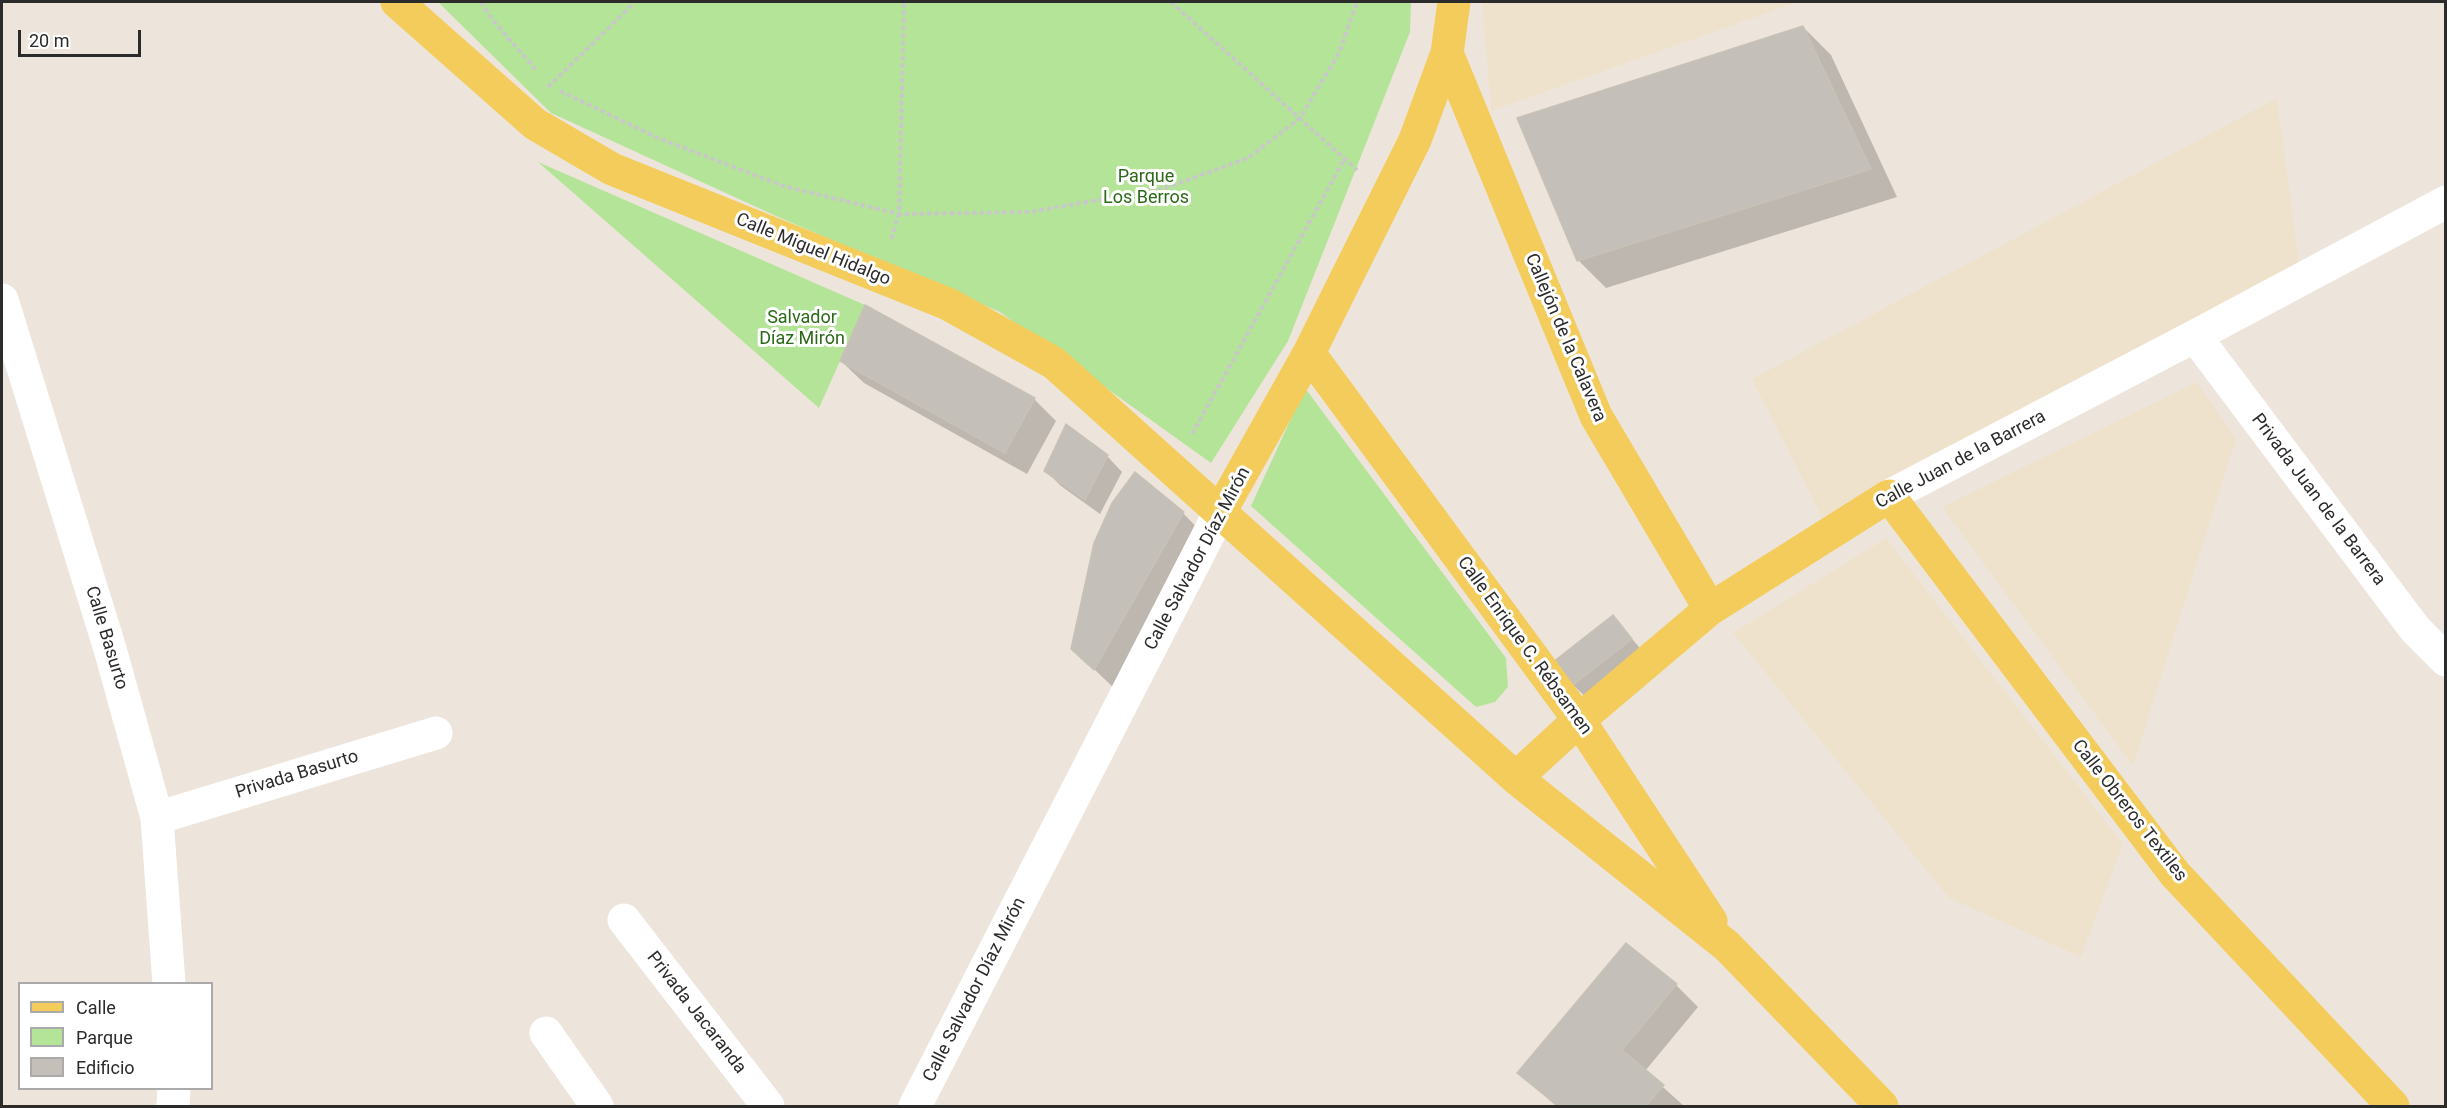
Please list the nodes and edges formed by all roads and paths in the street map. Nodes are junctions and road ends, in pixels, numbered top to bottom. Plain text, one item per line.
1 (397, 2) edge
2 (481, 2) edge
3 (635, 2) edge
4 (904, 2) edge
5 (1171, 2) edge
6 (1357, 2) edge
7 (1454, 2) edge
8 (1448, 53) junction
9 (549, 86) junction
10 (1300, 118) junction
11 (1345, 158) junction
12 (1387, 196) junction
13 (2445, 202) edge
14 (899, 214) junction
15 (2, 300) edge
16 (2195, 336) junction
17 (1309, 353) junction
18 (1173, 469) junction
19 (1889, 496) junction
20 (1221, 512) junction
21 (1710, 609) junction
22 (2445, 660) edge
23 (1579, 720) junction
24 (436, 733) dead end
25 (1516, 778) junction
26 (157, 818) junction
27 (624, 920) dead end
28 (1727, 946) junction
29 (169, 982) edge
30 (546, 1034) dead end
31 (174, 1090) edge
32 (172, 1107) edge
33 (597, 1107) edge
34 (768, 1107) edge
35 (915, 1107) edge
36 (1882, 1107) edge
37 (2393, 1107) edge

1 - 18 main road, Calle Miguel Hidalgo
2 - 9 path
3 - 9 path
4 - 14 path
5 - 10 path
6 - 10 path
7 - 8 main road, Calle Salvador Díaz Mirón
8 - 12 main road, Calle Salvador Díaz Mirón
8 - 21 main road, Callejón de la Calavera
9 - 14 path
10 - 11 path
10 - 14 path
11 - 12 path
11 - 18 path
12 - 17 main road, Calle Salvador Díaz Mirón
13 - 16 street, Calle Juan de la Barrera
15 - 26 street, Calle Basurto
16 - 19 street, Calle Juan de la Barrera
16 - 22 street, Privada Juan de la Barrera
17 - 20 main road, Calle Salvador Díaz Mirón
17 - 23 main road, Calle Enrique C. Rébsamen
18 - 20 main road, Calle Miguel Hidalgo
19 - 21 main road, Calle Juan de la Barrera
19 - 37 main road, Calle Obreros Textiles
20 - 25 main road, Calle Enrique C. Rébsamen
20 - 35 street, Calle Salvador Díaz Mirón
21 - 23 main road, Calle Juan de la Barrera
23 - 25 main road, Calle Juan de la Barrera
23 - 28 main road, Calle Enrique C. Rébsamen
24 - 26 street, Privada Basurto
25 - 28 main road, Calle Enrique C. Rébsamen
26 - 29 street, Calle Basurto
27 - 34 street, Privada Jacaranda
28 - 36 main road, Calle Enrique C. Rébsamen
30 - 33 street
31 - 32 street

